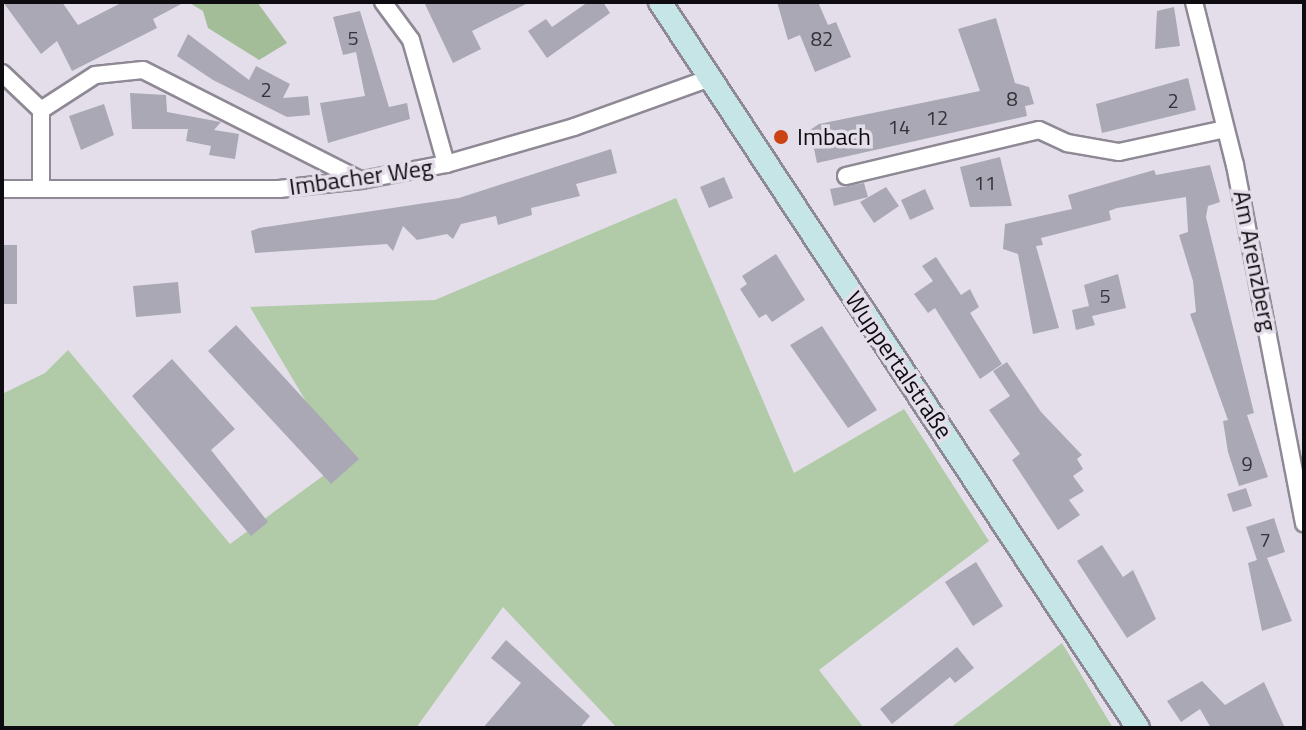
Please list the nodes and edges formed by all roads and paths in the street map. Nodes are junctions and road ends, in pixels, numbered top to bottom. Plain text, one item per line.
1 (383, 2) edge
2 (660, 2) edge
3 (1194, 2) edge
4 (2, 73) edge
5 (707, 79) junction
6 (41, 110) junction
7 (1225, 129) junction
8 (446, 164) junction
9 (846, 176) dead end
10 (362, 180) junction
11 (41, 188) junction
12 (2, 189) edge
13 (1304, 523) edge
14 (1138, 728) edge

1 - 8 street
2 - 5 main road, Wuppertalstraße
3 - 7 street, Am Arenzberg
4 - 6 street
5 - 8 street, Imbacher Weg
5 - 14 main road, Wuppertalstraße
6 - 10 street
6 - 11 street
7 - 9 street
7 - 13 street, Am Arenzberg
8 - 10 street, Imbacher Weg
10 - 11 street, Imbacher Weg
11 - 12 street, Imbacher Weg

